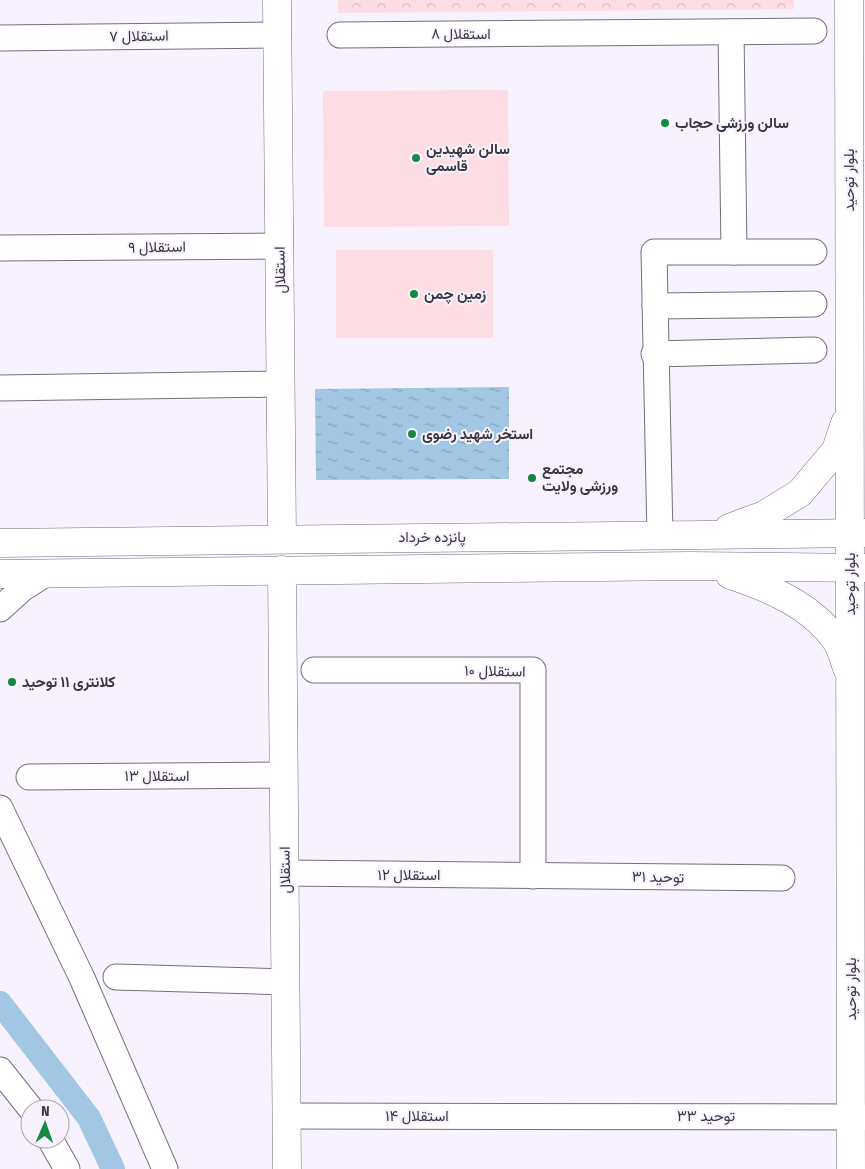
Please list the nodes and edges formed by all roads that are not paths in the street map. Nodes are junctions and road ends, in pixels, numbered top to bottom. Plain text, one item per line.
1 (277, 0) edge
2 (849, 0) edge
3 (814, 31) dead end
4 (731, 32) junction
5 (278, 35) junction
6 (340, 35) dead end
7 (0, 38) edge
8 (279, 246) junction
9 (0, 248) edge
10 (734, 252) junction
11 (814, 252) dead end
12 (814, 304) dead end
13 (655, 306) junction
14 (814, 350) dead end
15 (654, 354) junction
16 (281, 384) junction
17 (0, 388) edge
18 (849, 412) junction
19 (858, 533) edge
20 (710, 535) junction
21 (660, 536) junction
22 (282, 539) junction
23 (0, 543) edge
24 (689, 566) junction
25 (858, 568) edge
26 (282, 570) junction
27 (47, 573) junction
28 (0, 574) edge
29 (0, 609) edge
30 (314, 670) dead end
31 (850, 676) junction
32 (284, 775) junction
33 (30, 777) dead end
34 (0, 808) edge
35 (285, 873) junction
36 (533, 876) junction
37 (782, 878) dead end
38 (116, 977) dead end
39 (286, 982) junction
40 (0, 1070) edge
41 (24, 1099) edge
42 (287, 1116) junction
43 (858, 1116) edge
44 (548, 1117) joint
45 (56, 1149) edge
46 (67, 1169) edge
47 (165, 1169) edge
48 (287, 1169) edge
49 (851, 1169) edge

1 - 5 street, استقلال
2 - 18 street, بلوار توحید
3 - 4 street, استقلال ۸
4 - 6 street, استقلال ۸
4 - 10 street
5 - 7 street, استقلال ۷
5 - 8 street, استقلال
8 - 9 street, استقلال ۹
8 - 16 street, استقلال
10 - 11 street
10 - 13 street
12 - 13 street
13 - 15 street
14 - 15 street
15 - 21 street
16 - 17 street
16 - 22 street, استقلال
18 - 19 street, بلوار توحید
18 - 20 street
19 - 20 street, پانزده خرداد
19 - 25 street, بلوار توحید
20 - 21 street, پانزده خرداد
21 - 22 street, پانزده خرداد
22 - 23 street, پانزده خرداد
24 - 25 street
24 - 26 street
24 - 31 street
25 - 31 street, بلوار توحید
26 - 27 street
26 - 32 street, استقلال
27 - 28 street
27 - 29 street
30 - 36 street, استقلال ۱۰
31 - 43 street, بلوار توحید
32 - 33 street, استقلال ۱۳
32 - 35 street, استقلال
34 - 47 street
35 - 36 street, استقلال ۱۲
35 - 39 street, استقلال
36 - 37 street, توحید ۳۱
38 - 39 street
39 - 42 street, استقلال
40 - 41 street
42 - 44 street, استقلال ۱۴
42 - 48 street, استقلال
43 - 44 street, توحید ۳۳
43 - 49 street, بلوار توحید
45 - 46 street

